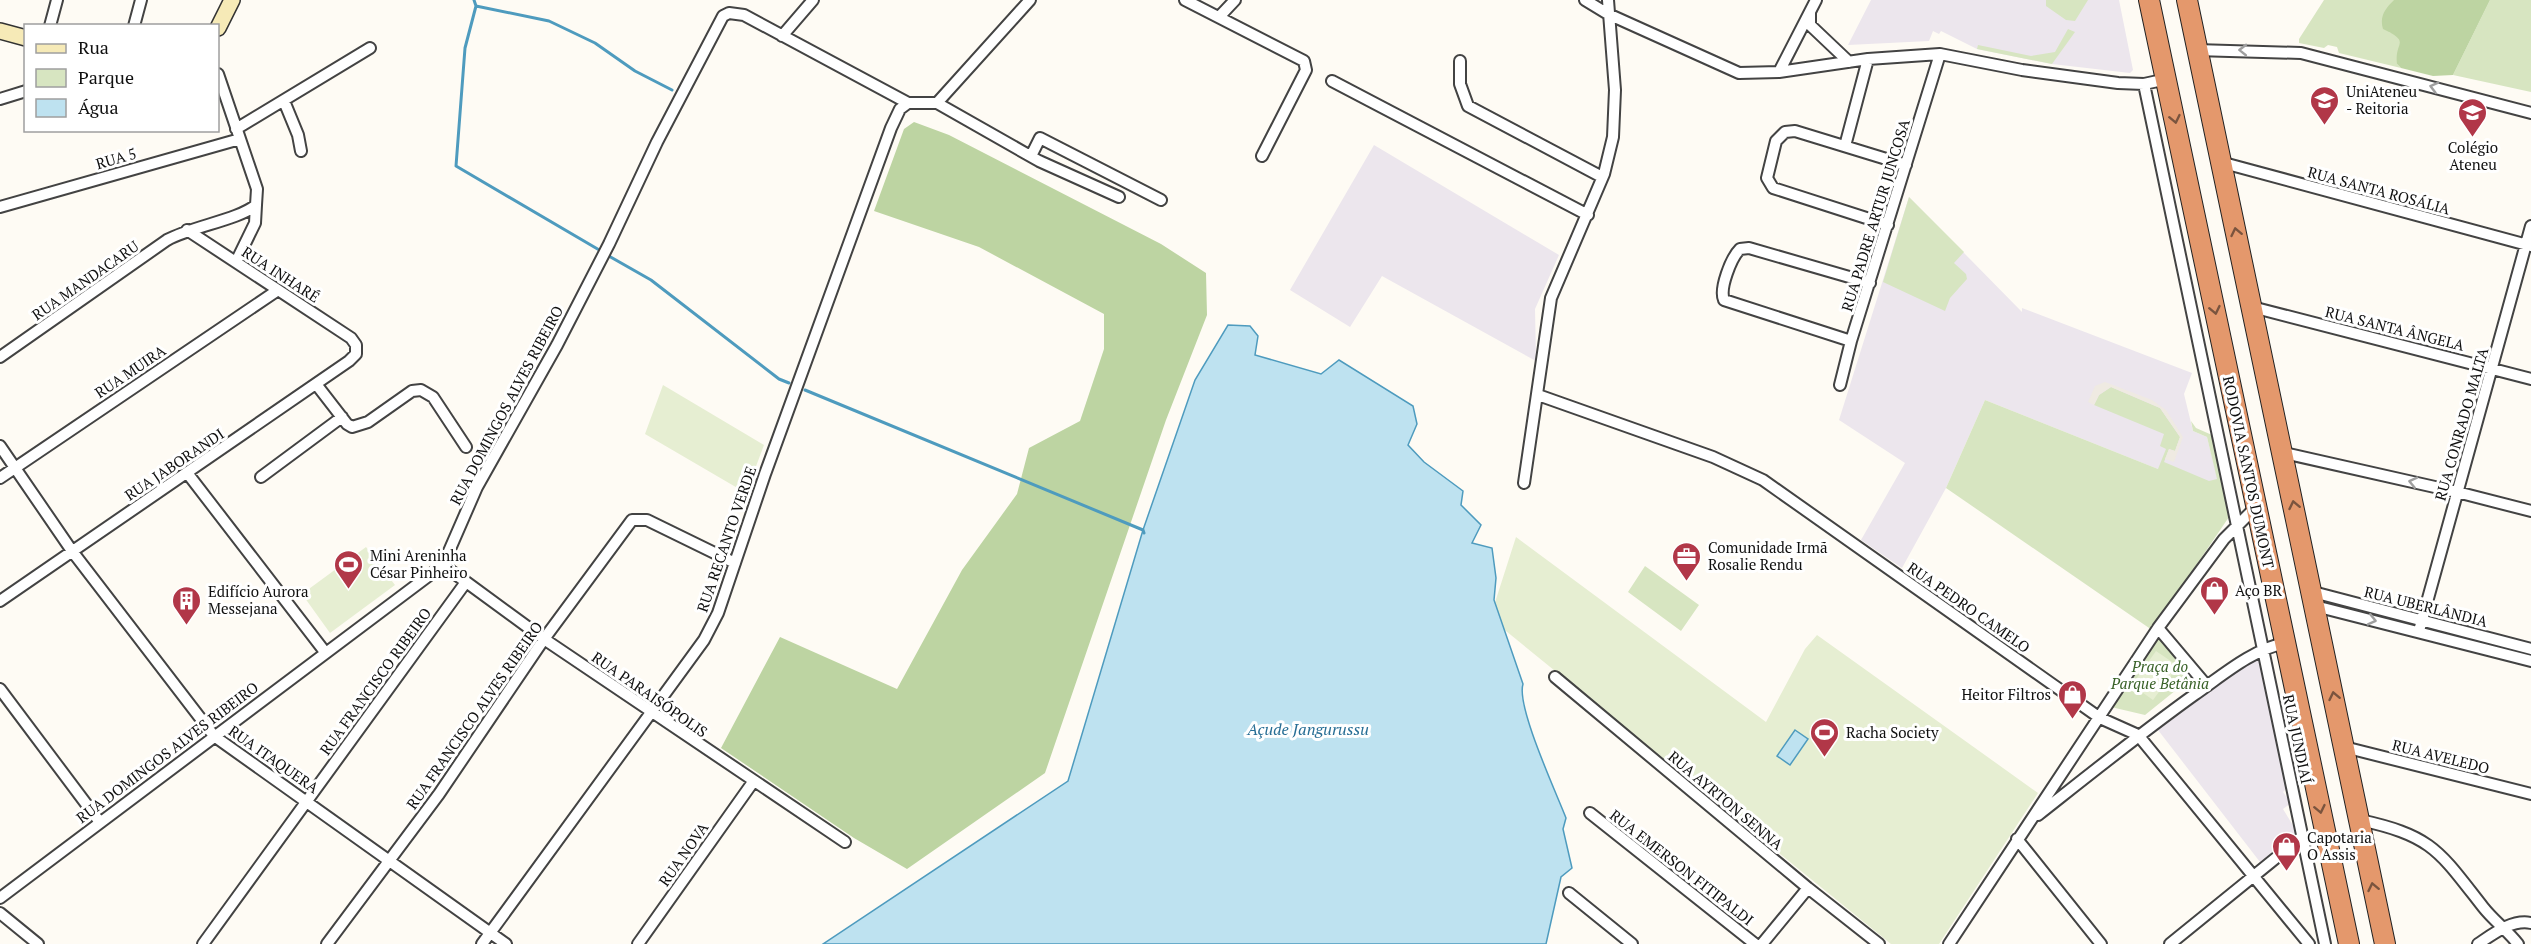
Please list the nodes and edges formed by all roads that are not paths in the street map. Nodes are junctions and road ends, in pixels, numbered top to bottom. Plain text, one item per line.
1 (57, 0) edge
2 (141, 0) edge
3 (232, 0) edge
4 (813, 0) edge
5 (1030, 0) edge
6 (1185, 0) edge
7 (1235, 0) edge
8 (1585, 0) edge
9 (1608, 0) edge
10 (1816, 0) edge
11 (2149, 0) edge
12 (2187, 0) edge
13 (1810, 12) junction
14 (1608, 15) junction
15 (1219, 17) junction
16 (51, 24) edge
17 (135, 24) edge
18 (219, 26) edge
19 (0, 31) edge
20 (782, 36) junction
21 (24, 37) edge
22 (370, 48) dead end
23 (2196, 50) junction
24 (1940, 54) junction
25 (1868, 59) junction
26 (1460, 61) dead end
27 (1849, 62) junction
28 (1779, 72) junction
29 (219, 77) edge
30 (2167, 79) junction
31 (1332, 81) dead end
32 (2144, 84) junction
33 (24, 92) edge
34 (0, 99) edge
35 (284, 101) junction
36 (908, 103) junction
37 (937, 103) junction
38 (2531, 113) edge
39 (238, 134) junction
40 (1845, 146) junction
41 (301, 151) dead end
42 (1031, 156) junction
43 (1262, 156) dead end
44 (2220, 162) junction
45 (1906, 165) junction
46 (1602, 177) junction
47 (1119, 197) dead end
48 (1161, 200) dead end
49 (256, 205) junction
50 (0, 207) edge
51 (1588, 215) junction
52 (1888, 225) junction
53 (2531, 226) edge
54 (187, 230) junction
55 (2528, 246) edge
56 (236, 262) junction
57 (1870, 283) junction
58 (278, 290) junction
59 (2252, 307) junction
60 (1851, 341) junction
61 (356, 345) joint
62 (0, 357) edge
63 (2492, 368) junction
64 (2531, 379) edge
65 (316, 384) junction
66 (1840, 386) dead end
67 (1538, 395) junction
68 (342, 417) junction
69 (0, 446) edge
70 (466, 447) dead end
71 (2284, 453) junction
72 (15, 467) junction
73 (188, 474) junction
74 (261, 477) dead end
75 (0, 478) edge
76 (1524, 483) dead end
77 (2457, 492) junction
78 (2256, 507) junction
79 (2531, 511) edge
80 (2238, 523) junction
81 (72, 550) junction
82 (735, 563) junction
83 (442, 565) junction
84 (466, 582) junction
85 (2314, 599) junction
86 (0, 601) edge
87 (2420, 626) junction
88 (2158, 628) junction
89 (544, 639) junction
90 (2285, 643) junction
91 (2264, 647) junction
92 (2531, 649) edge
93 (325, 652) junction
94 (2531, 661) edge
95 (1555, 677) dead end
96 (2207, 686) junction
97 (0, 689) edge
98 (652, 713) junction
99 (2100, 718) junction
100 (2138, 735) junction
101 (214, 736) junction
102 (2344, 747) junction
103 (753, 782) junction
104 (2531, 794) edge
105 (308, 801) junction
106 (1590, 813) dead end
107 (2360, 820) junction
108 (99, 821) junction
109 (2028, 823) junction
110 (2303, 836) junction
111 (2017, 839) junction
112 (844, 842) dead end
113 (390, 861) junction
114 (2253, 874) junction
115 (1808, 888) junction
116 (1569, 893) dead end
117 (0, 898) edge
118 (0, 913) edge
119 (2531, 923) edge
120 (2505, 927) junction
121 (491, 933) junction
122 (38, 944) edge
123 (203, 944) edge
124 (327, 944) edge
125 (482, 944) edge
126 (506, 944) edge
127 (638, 944) edge
128 (1632, 944) edge
129 (1755, 944) edge
130 (1762, 944) edge
131 (1879, 944) edge
132 (1948, 944) edge
133 (2101, 944) edge
134 (2170, 944) edge
135 (2309, 944) edge
136 (2325, 944) edge
137 (2349, 944) edge
138 (2385, 944) edge
139 (2478, 944) edge
140 (2518, 944) edge

1 - 16 street
2 - 17 street
3 - 18 street
4 - 20 street
5 - 37 street
6 - 15 street
7 - 15 street
8 - 14 street
9 - 14 street
10 - 13 street
11 - 30 highway, RODOVIA SANTOS DUMONT
12 - 23 highway
13 - 27 street
13 - 28 street
14 - 28 street
14 - 46 street
15 - 43 street
19 - 21 street
20 - 36 street, RUA DOMINGOS ALVES RIBEIRO
20 - 83 street, RUA DOMINGOS ALVES RIBEIRO
22 - 35 street, RUA 5
38 -> 23 street
23 - 44 highway
24 - 25 street
24 - 32 street
24 - 45 street, RUA PADRE ARTUR JUNCOSA
25 - 27 street
25 - 40 street
26 - 46 street
27 - 28 street
29 - 39 street
30 - 32 street
30 -> 78 highway, RODOVIA SANTOS DUMONT
31 - 51 street
32 - 80 street, RUA JUNDIAÍ
33 - 34 street
35 - 39 street, RUA 5
35 - 41 street
36 - 37 street
36 - 82 street, RUA RECANTO VERDE
37 - 42 street
39 - 49 street
39 - 50 street, RUA 5
40 - 45 street
40 - 52 street
42 - 47 street
42 - 48 street
44 - 55 street, RUA SANTA ROSÁLIA
59 -> 44 highway
45 - 52 street, RUA PADRE ARTUR JUNCOSA
46 - 51 street
49 - 54 street, RUA MANDACARU
49 - 56 street
51 - 67 street
52 - 57 street, RUA PADRE ARTUR JUNCOSA
53 - 55 street, RUA CONRADO MALTA
54 - 56 street, RUA INHARÉ
54 - 62 street, RUA MANDACARU
55 - 63 street, RUA CONRADO MALTA
56 - 58 street, RUA INHARÉ
57 - 60 street, RUA PADRE ARTUR JUNCOSA
57 - 60 street
58 - 61 street, RUA INHARÉ
58 - 72 street, RUA MUIRA
59 - 63 street, RUA SANTA ÂNGELA
59 - 71 highway
60 - 66 street, RUA PADRE ARTUR JUNCOSA
61 - 65 street, RUA JABORANDI
63 - 64 street, RUA SANTA ÂNGELA
63 - 77 street, RUA CONRADO MALTA
65 - 68 street
65 - 73 street, RUA JABORANDI
67 - 76 street
67 - 99 street, RUA PEDRO CAMELO
68 - 70 street
68 - 74 street
69 - 72 street, RUA ITAQUERA
77 -> 71 street
85 -> 71 highway
72 - 75 street, RUA MUIRA
72 - 81 street, RUA ITAQUERA
73 - 81 street, RUA JABORANDI
73 - 93 street
77 - 79 street
77 - 87 street, RUA CONRADO MALTA
78 - 80 street
78 - 90 highway, RODOVIA SANTOS DUMONT
80 - 88 street
80 - 91 street, RUA JUNDIAÍ
81 - 86 street, RUA JABORANDI
81 - 101 street, RUA ITAQUERA
82 - 89 street, RUA FRANCISCO ALVES RIBEIRO
82 - 98 street, RUA RECANTO VERDE
83 - 84 street, RUA PARAISÓPOLIS
83 - 93 street, RUA DOMINGOS ALVES RIBEIRO
84 - 89 street, RUA PARAISÓPOLIS
84 - 105 street, RUA FRANCISCO RIBEIRO
85 - 87 street, RUA UBERLÂNDIA
102 -> 85 highway
87 - 92 street, RUA UBERLÂNDIA
87 - 94 street, RUA UBERLÂNDIA
88 - 96 street
88 - 99 street
89 - 98 street, RUA PARAISÓPOLIS
89 - 113 street, RUA FRANCISCO ALVES RIBEIRO
90 - 91 street
90 -> 137 highway, RODOVIA SANTOS DUMONT
91 - 96 street
91 - 110 street, RUA JUNDIAÍ
93 - 101 street, RUA DOMINGOS ALVES RIBEIRO
95 - 115 street, RUA AYRTON SENNA
96 - 100 street
97 - 108 street
98 - 103 street, RUA PARAISÓPOLIS
98 - 121 street, RUA RECANTO VERDE
99 - 100 street, RUA PEDRO CAMELO
99 - 109 street
100 - 109 street
100 - 114 street, RUA PEDRO CAMELO
101 - 105 street, RUA ITAQUERA
101 - 108 street, RUA DOMINGOS ALVES RIBEIRO
102 - 104 street, RUA AVELEDO
102 - 107 highway
103 - 112 street, RUA PARAISÓPOLIS
103 - 127 street, RUA NOVA
105 - 113 street, RUA ITAQUERA
105 - 123 street, RUA FRANCISCO RIBEIRO
106 - 129 street, RUA EMERSON FITIPALDI
107 - 120 street
138 -> 107 highway
108 - 117 street, RUA DOMINGOS ALVES RIBEIRO
109 - 111 street
110 - 114 street
110 - 136 street, RUA JUNDIAÍ
111 - 132 street
111 - 133 street
113 - 121 street, RUA ITAQUERA
113 - 124 street, RUA FRANCISCO ALVES RIBEIRO
114 - 134 street
114 - 135 street, RUA PEDRO CAMELO
115 - 130 street
115 - 131 street, RUA AYRTON SENNA
116 - 128 street
118 - 122 street
119 - 120 street
120 - 139 street
120 - 140 street
121 - 125 street, RUA RECANTO VERDE
121 - 126 street, RUA ITAQUERA

